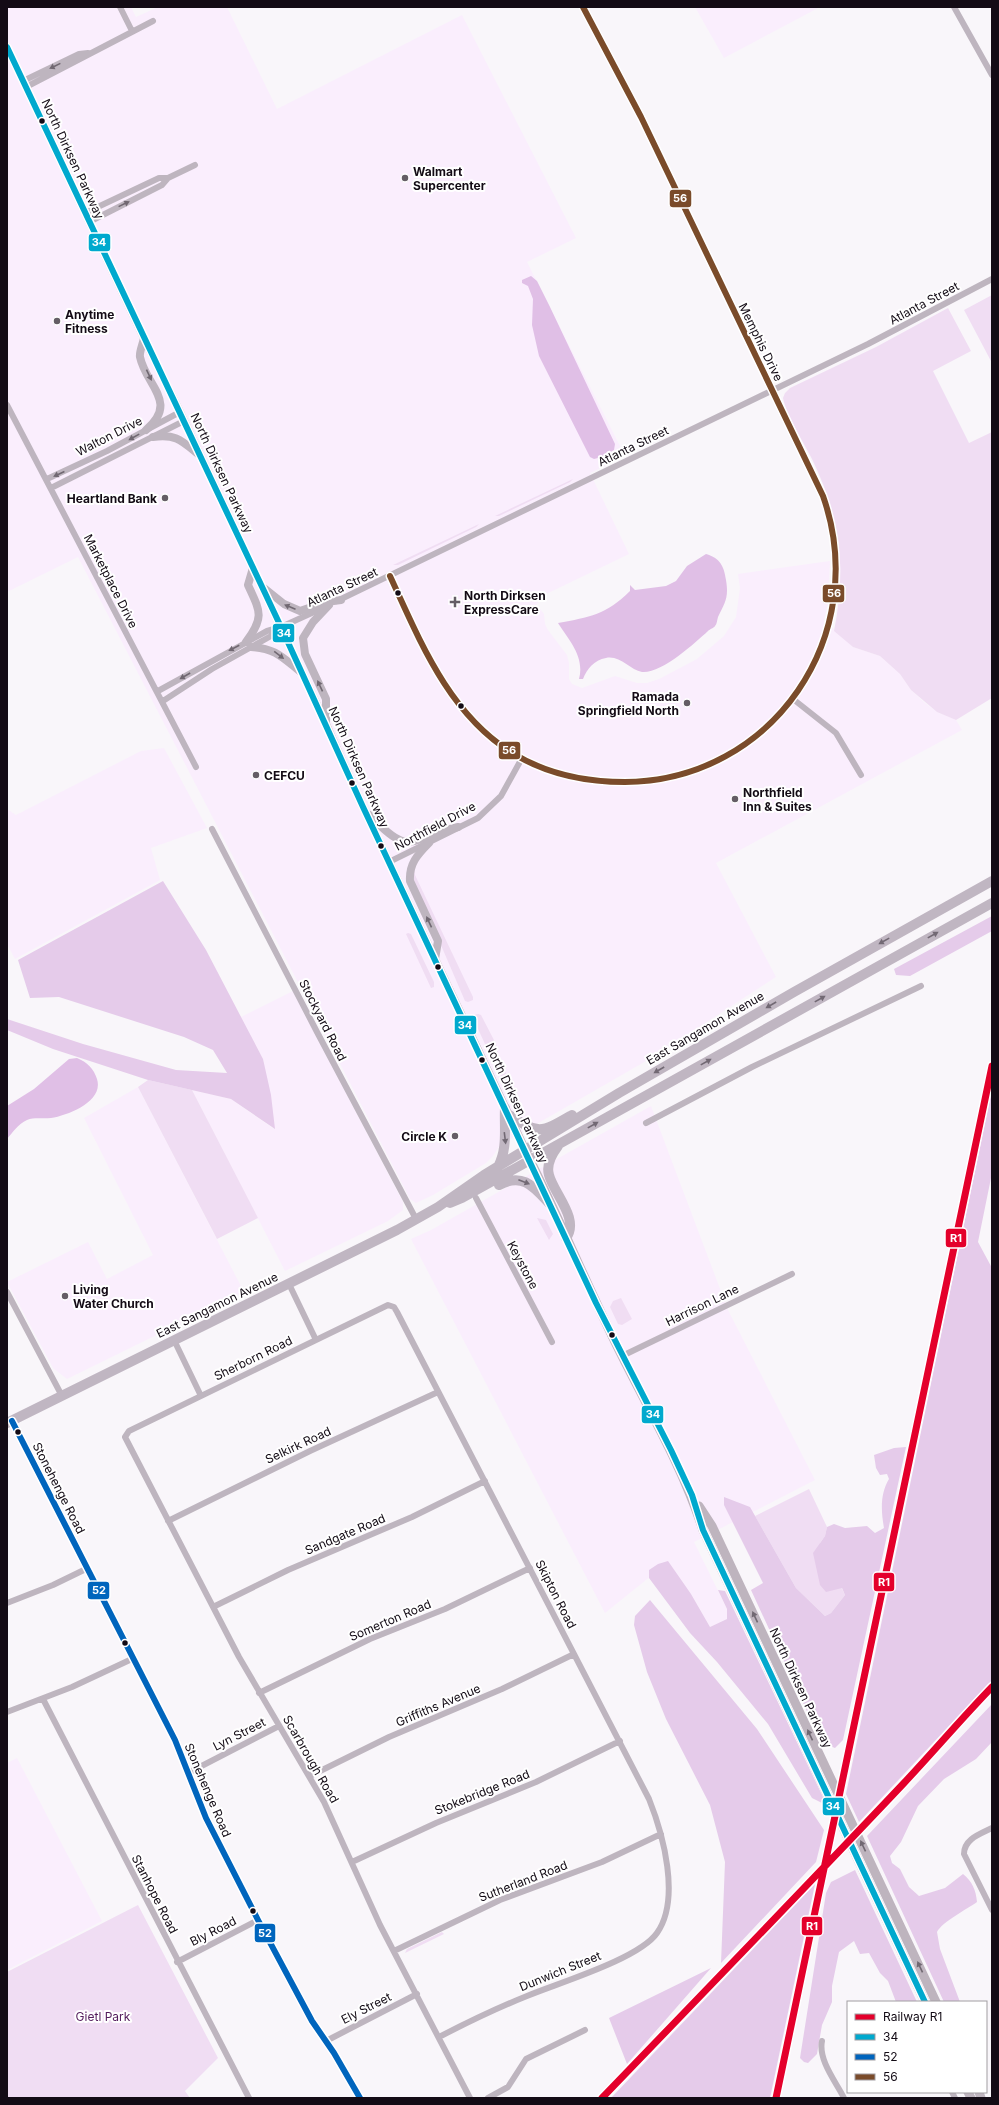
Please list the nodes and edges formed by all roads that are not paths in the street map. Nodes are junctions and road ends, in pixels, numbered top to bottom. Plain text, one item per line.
1 (120, 7) edge
2 (583, 7) edge
3 (954, 7) edge
4 (153, 21) dead end
5 (132, 32) junction
6 (7, 47) edge
7 (992, 75) edge
8 (25, 84) junction
9 (195, 164) dead end
10 (168, 178) junction
11 (85, 213) junction
12 (89, 222) junction
13 (992, 279) edge
14 (144, 338) junction
15 (773, 391) junction
16 (7, 405) edge
17 (180, 412) junction
18 (184, 421) junction
19 (146, 430) junction
20 (153, 438) junction
21 (200, 455) junction
22 (47, 479) junction
23 (51, 488) junction
24 (253, 568) junction
25 (390, 576) junction
26 (261, 586) junction
27 (340, 600) junction
28 (329, 605) junction
29 (281, 627) junction
30 (248, 645) junction
31 (303, 674) junction
32 (158, 691) junction
33 (793, 698) junction
34 (163, 701) junction
35 (326, 724) junction
36 (522, 758) junction
37 (196, 767) dead end
38 (861, 775) dead end
39 (363, 808) junction
40 (458, 827) junction
41 (212, 829) dead end
42 (429, 843) junction
43 (389, 862) junction
44 (992, 881) edge
45 (991, 903) edge
46 (434, 959) junction
47 (921, 986) dead end
48 (619, 1093) junction
49 (507, 1111) junction
50 (646, 1123) dead end
51 (559, 1144) junction
52 (526, 1151) junction
53 (530, 1160) junction
54 (498, 1167) junction
55 (462, 1198) junction
56 (476, 1198) junction
57 (550, 1204) junction
58 (438, 1207) junction
59 (416, 1219) junction
60 (566, 1238) junction
61 (792, 1274) dead end
62 (289, 1284) junction
63 (7, 1292) edge
64 (391, 1305) joint
65 (174, 1340) junction
66 (316, 1340) junction
67 (552, 1342) dead end
68 (622, 1356) junction
69 (438, 1392) junction
70 (62, 1396) junction
71 (201, 1396) junction
72 (10, 1422) edge
73 (126, 1434) joint
74 (485, 1481) junction
75 (692, 1495) junction
76 (168, 1521) junction
77 (88, 1568) junction
78 (530, 1568) junction
79 (7, 1603) edge
80 (213, 1607) junction
81 (574, 1654) junction
82 (134, 1658) junction
83 (259, 1693) junction
84 (43, 1699) junction
85 (7, 1712) edge
86 (279, 1726) junction
87 (620, 1741) junction
88 (188, 1773) junction
89 (310, 1776) junction
90 (992, 1828) edge
91 (661, 1834) junction
92 (352, 1862) junction
93 (667, 1904) joint
94 (992, 1910) edge
95 (258, 1920) junction
96 (394, 1950) junction
97 (177, 1962) junction
98 (417, 1994) junction
99 (925, 2001) edge
100 (936, 2001) edge
101 (585, 2030) dead end
102 (439, 2037) junction
103 (822, 2040) dead end
104 (326, 2041) junction
105 (249, 2098) edge
106 (360, 2098) edge
107 (470, 2098) edge
108 (489, 2098) edge
109 (844, 2098) edge

1 - 5 street
2 - 15 street, Memphis Drive
3 - 7 street
4 - 5 street
5 - 8 street
6 - 8 street, North Dirksen Parkway
8 - 11 street, North Dirksen Parkway
9 - 10 street
10 - 11 street
12 -> 10 street
11 - 12 street, North Dirksen Parkway
12 - 14 street, North Dirksen Parkway
13 - 15 street, Atlanta Street
14 - 17 street, North Dirksen Parkway
14 -> 19 street
15 - 25 street, Atlanta Street
15 - 33 street, Memphis Drive
16 - 22 street, Marketplace Drive
17 - 18 street, North Dirksen Parkway
17 - 19 street, Walton Drive
18 - 20 street, Walton Drive
18 - 21 street, North Dirksen Parkway
19 -> 22 street, Walton Drive
20 - 21 street
20 - 23 street, Walton Drive
21 - 24 street, North Dirksen Parkway
22 - 23 street, Marketplace Drive
23 - 32 street, Marketplace Drive
24 - 26 street, North Dirksen Parkway
24 - 30 street
25 - 27 street, Atlanta Street
25 - 36 street
27 -> 26 street
26 - 29 street, North Dirksen Parkway
27 - 28 street, Atlanta Street
28 - 29 street, Atlanta Street
35 -> 28 street
29 - 30 street, Atlanta Street
29 - 31 street, North Dirksen Parkway
30 -> 31 street
30 -> 32 street, Atlanta Street
30 - 34 street, Atlanta Street
31 - 35 street, North Dirksen Parkway
32 - 34 street, Marketplace Drive
33 - 36 street
33 - 38 street
34 - 37 street, Marketplace Drive
35 - 39 street, North Dirksen Parkway
36 - 40 street, Northfield Drive
39 - 40 street
39 - 43 street, North Dirksen Parkway
40 - 42 street, Northfield Drive
41 - 59 street, Stockyard Road
42 - 43 street, Northfield Drive
46 -> 42 street
43 - 46 street, North Dirksen Parkway
44 -> 48 main road, East Sangamon Avenue
51 -> 45 main road, East Sangamon Avenue
46 - 49 street, North Dirksen Parkway
47 - 50 street
48 - 49 main road
48 - 52 main road, East Sangamon Avenue
49 - 52 street, North Dirksen Parkway
49 -> 54 main road
51 - 53 main road, East Sangamon Avenue
51 - 60 main road
52 - 53 main road, North Dirksen Parkway
52 - 54 main road, East Sangamon Avenue
53 - 55 main road, East Sangamon Avenue
53 - 57 main road, North Dirksen Parkway
54 - 58 main road, East Sangamon Avenue
55 - 56 main road
55 - 58 main road, East Sangamon Avenue
56 -> 57 main road
56 - 67 street, Keystone
57 - 60 main road, North Dirksen Parkway
58 - 59 main road, East Sangamon Avenue
59 - 62 main road, East Sangamon Avenue
60 - 68 main road, North Dirksen Parkway
61 - 68 street, Harrison Lane
62 - 65 main road, East Sangamon Avenue
62 - 66 street
63 - 70 street
64 - 66 street, Sherborn Road
64 - 69 street, Skipton Road
65 - 70 main road, East Sangamon Avenue
65 - 71 street
66 - 71 street, Sherborn Road
68 - 75 main road, North Dirksen Parkway
69 - 74 street, Skipton Road
69 - 76 street, Selkirk Road
70 - 72 main road, East Sangamon Avenue
71 - 73 street, Sherborn Road
72 - 77 street, Stonehenge Road
73 - 76 street, Scarbrough Road
74 - 78 street, Skipton Road
74 - 80 street, Sandgate Road
75 - 99 main road, North Dirksen Parkway
100 -> 75 main road, North Dirksen Parkway
76 - 80 street, Scarbrough Road
77 - 79 street
77 - 82 street, Stonehenge Road
78 - 81 street, Skipton Road
78 - 83 street, Somerton Road
80 - 83 street, Scarbrough Road
81 - 87 street, Skipton Road
81 - 89 street, Griffiths Avenue
82 - 84 street
82 - 88 street, Stonehenge Road
83 - 86 street, Scarbrough Road
84 - 85 street
84 - 97 street, Stanhope Road
86 - 88 street, Lyn Street
86 - 89 street, Scarbrough Road
87 - 91 street, Skipton Road
87 - 92 street, Stokebridge Road
88 - 95 street, Stonehenge Road
89 - 92 street, Scarbrough Road
90 - 94 street
91 - 93 street, Skipton Road
91 - 96 street, Sutherland Road
92 - 96 street, Scarbrough Road
93 - 102 street, Dunwich Street
95 - 97 street, Bly Road
95 - 104 street, Stonehenge Road
96 - 98 street, Scarbrough Road
97 - 105 street, Stanhope Road
98 - 102 street, Scarbrough Road
98 - 104 street, Ely Street
101 - 108 street
102 - 107 street, Scarbrough Road
103 - 109 street
104 - 106 street, Stonehenge Road

